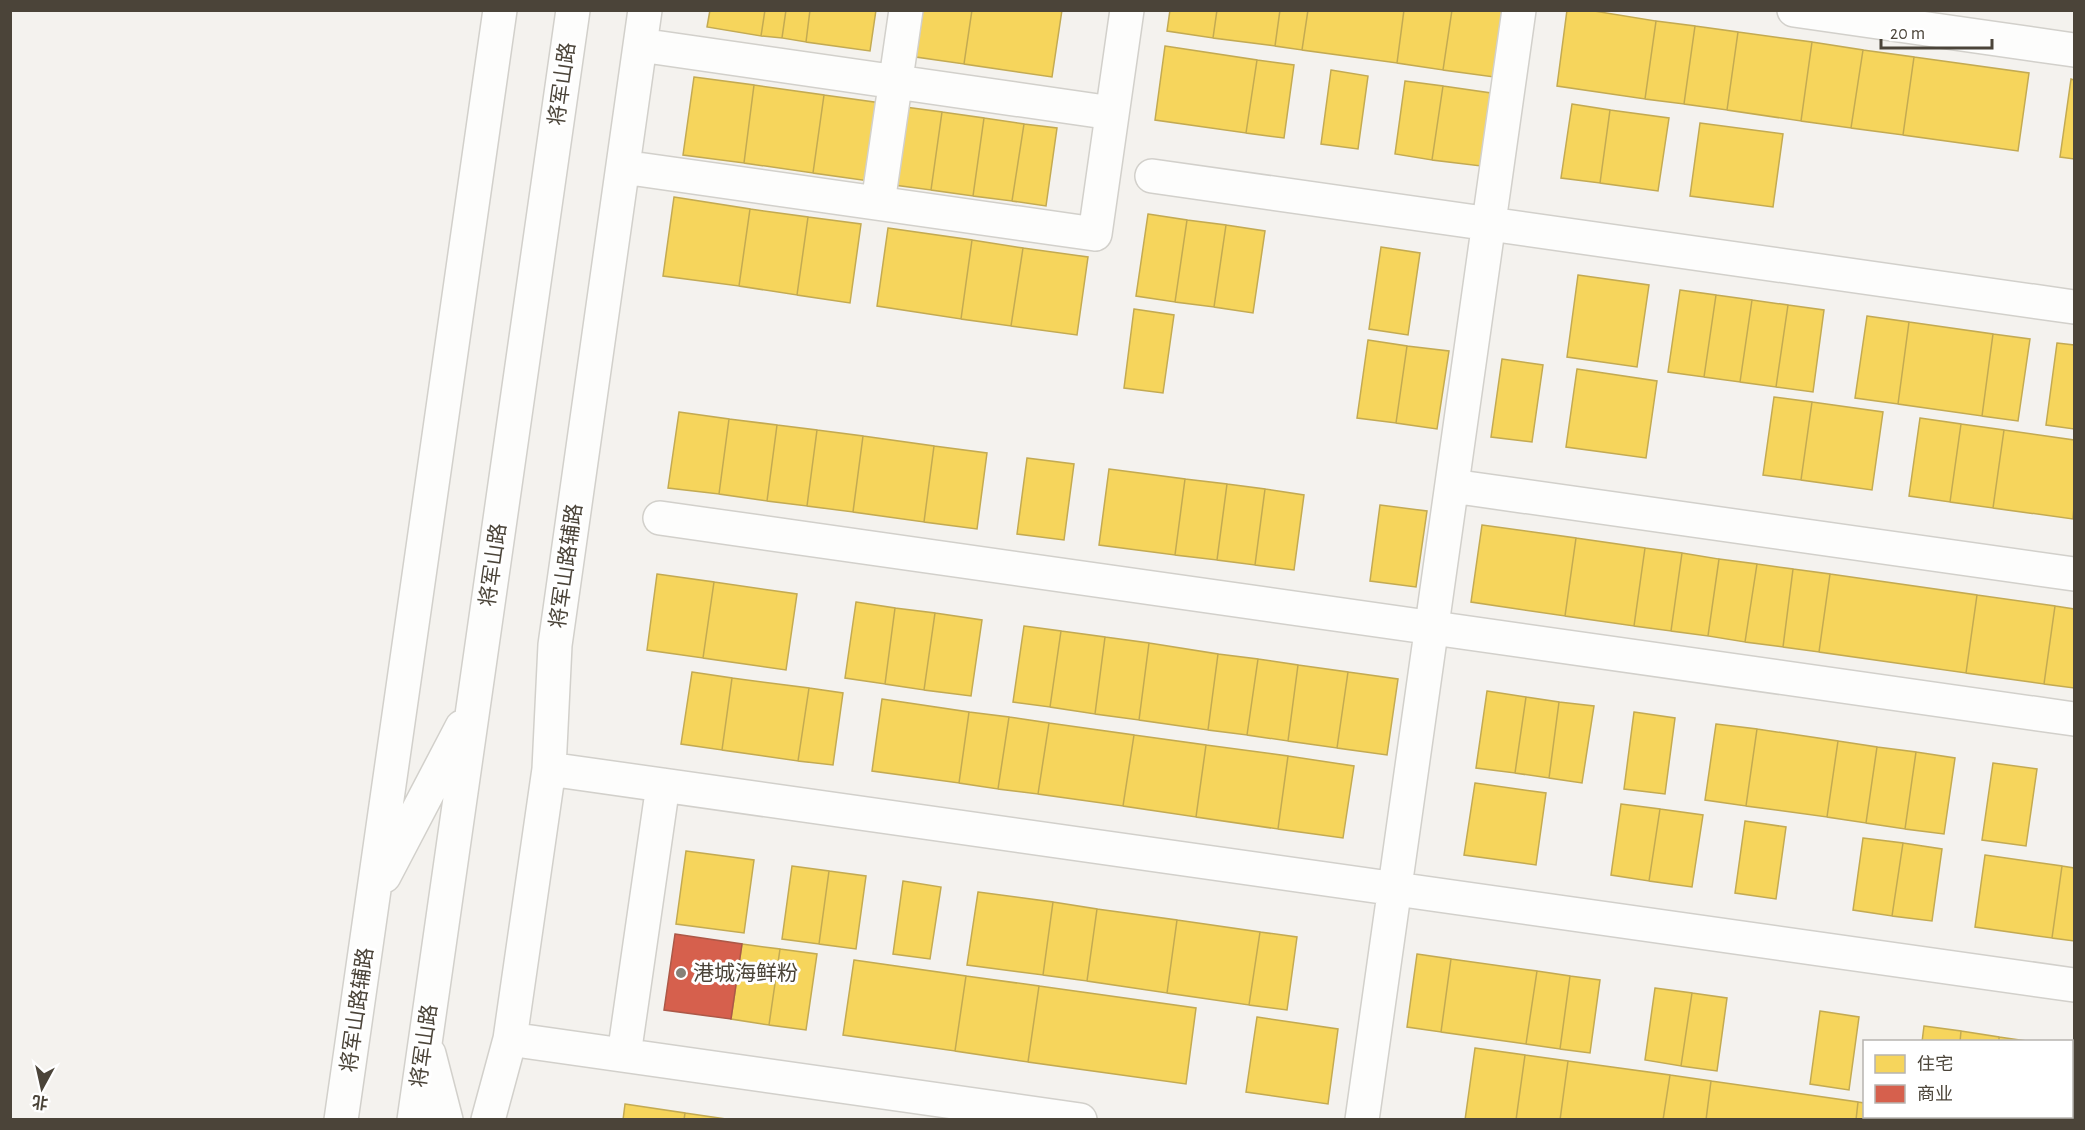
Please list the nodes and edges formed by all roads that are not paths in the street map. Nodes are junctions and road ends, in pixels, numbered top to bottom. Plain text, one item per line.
1 (500, 10) edge
2 (588, 10) edge
3 (645, 10) edge
4 (906, 10) edge
5 (1127, 10) edge
6 (1519, 10) edge
7 (1794, 10) edge
8 (567, 19) edge
9 (640, 45) junction
10 (2074, 50) edge
11 (896, 82) junction
12 (1113, 113) junction
13 (623, 167) junction
14 (1152, 176) dead end
15 (878, 203) junction
16 (1489, 224) junction
17 (2074, 307) edge
18 (1452, 486) junction
19 (660, 518) dead end
20 (2074, 574) edge
21 (1431, 628) junction
22 (474, 704) junction
23 (2074, 719) edge
24 (549, 769) junction
25 (663, 785) junction
26 (1395, 889) junction
27 (373, 897) junction
28 (2074, 985) edge
29 (510, 1039) junction
30 (425, 1040) junction
31 (624, 1055) junction
32 (341, 1119) edge
33 (414, 1119) edge
34 (446, 1119) edge
35 (488, 1119) edge
36 (1080, 1119) edge
37 (1362, 1119) edge

1 - 27 street, 将军山路辅路
2 - 8 street
3 - 9 street, 将军山路辅路
4 - 11 street
5 - 12 street
6 - 16 street
7 - 10 street
8 - 22 street, 将军山路
9 - 11 street
9 - 13 street, 将军山路辅路
11 - 12 street
11 - 15 street
12 - 15 street
13 - 15 street
13 - 24 street, 将军山路辅路
14 - 16 street
16 - 17 street
16 - 18 street
18 - 20 street
18 - 21 street
19 - 21 street
21 - 23 street
21 - 26 street
22 - 27 street
22 - 30 street, 将军山路
24 - 25 street
24 - 29 street, 将军山路辅路
25 - 26 street
25 - 31 street
26 - 28 street
26 - 37 street
27 - 32 street, 将军山路辅路
29 - 31 street
29 - 35 street, 将军山路辅路
30 - 33 street, 将军山路
30 - 34 street
31 - 36 street

